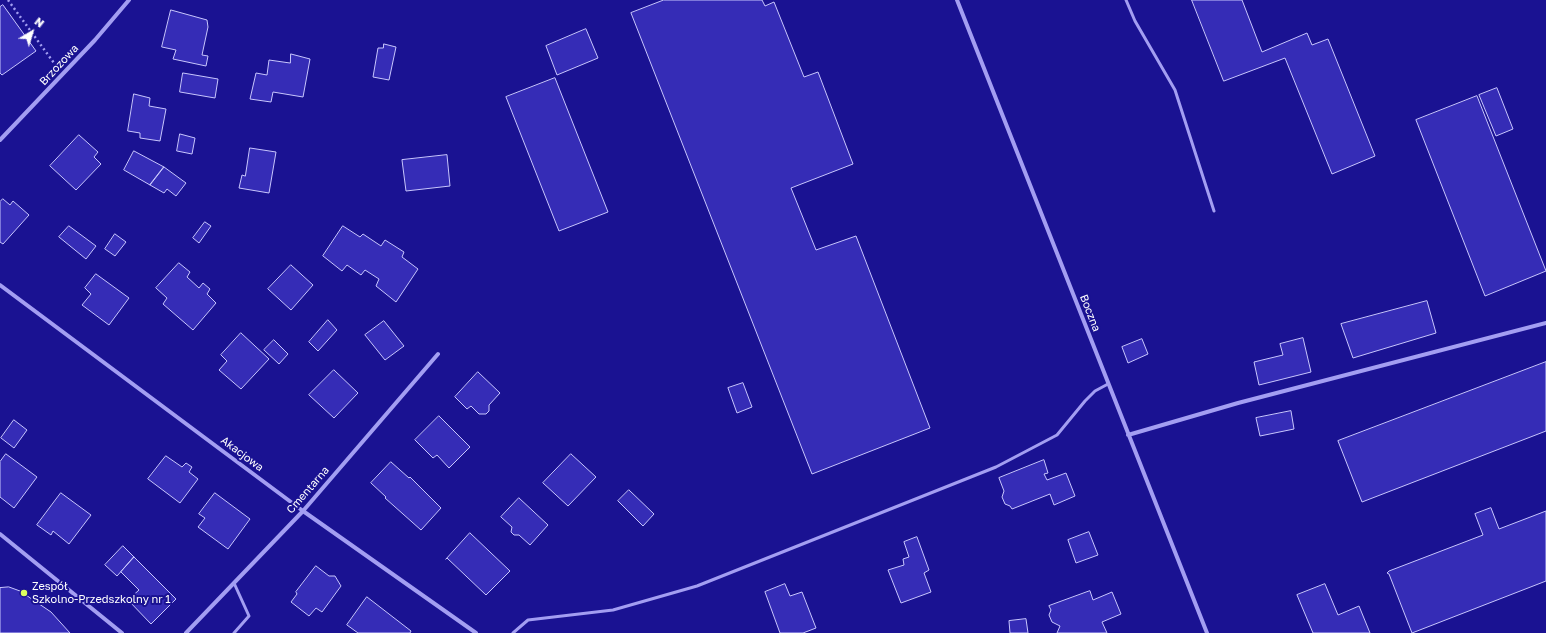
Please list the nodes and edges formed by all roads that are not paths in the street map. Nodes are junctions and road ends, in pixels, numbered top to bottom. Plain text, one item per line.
1 (129, 0) edge
2 (958, 0) edge
3 (1126, 0) edge
4 (0, 140) edge
5 (1214, 210) dead end
6 (0, 285) edge
7 (1546, 323) edge
8 (438, 354) dead end
9 (1108, 384) junction
10 (1128, 435) junction
11 (303, 511) junction
12 (0, 534) edge
13 (234, 583) junction
14 (122, 633) edge
15 (186, 633) edge
16 (234, 633) edge
17 (476, 633) edge
18 (513, 633) edge
19 (1207, 633) edge

1 - 4 street, Brzozowa
2 - 9 street, Boczna
3 - 5 lane
6 - 11 street, Akacjowa
7 - 10 street
8 - 11 street, Cmentarna
9 - 10 street, Boczna
9 - 18 lane
10 - 19 street, Boczna
11 - 13 street, Cmentarna
11 - 17 street, Akacjowa
12 - 14 street
13 - 15 street, Cmentarna
13 - 16 lane

